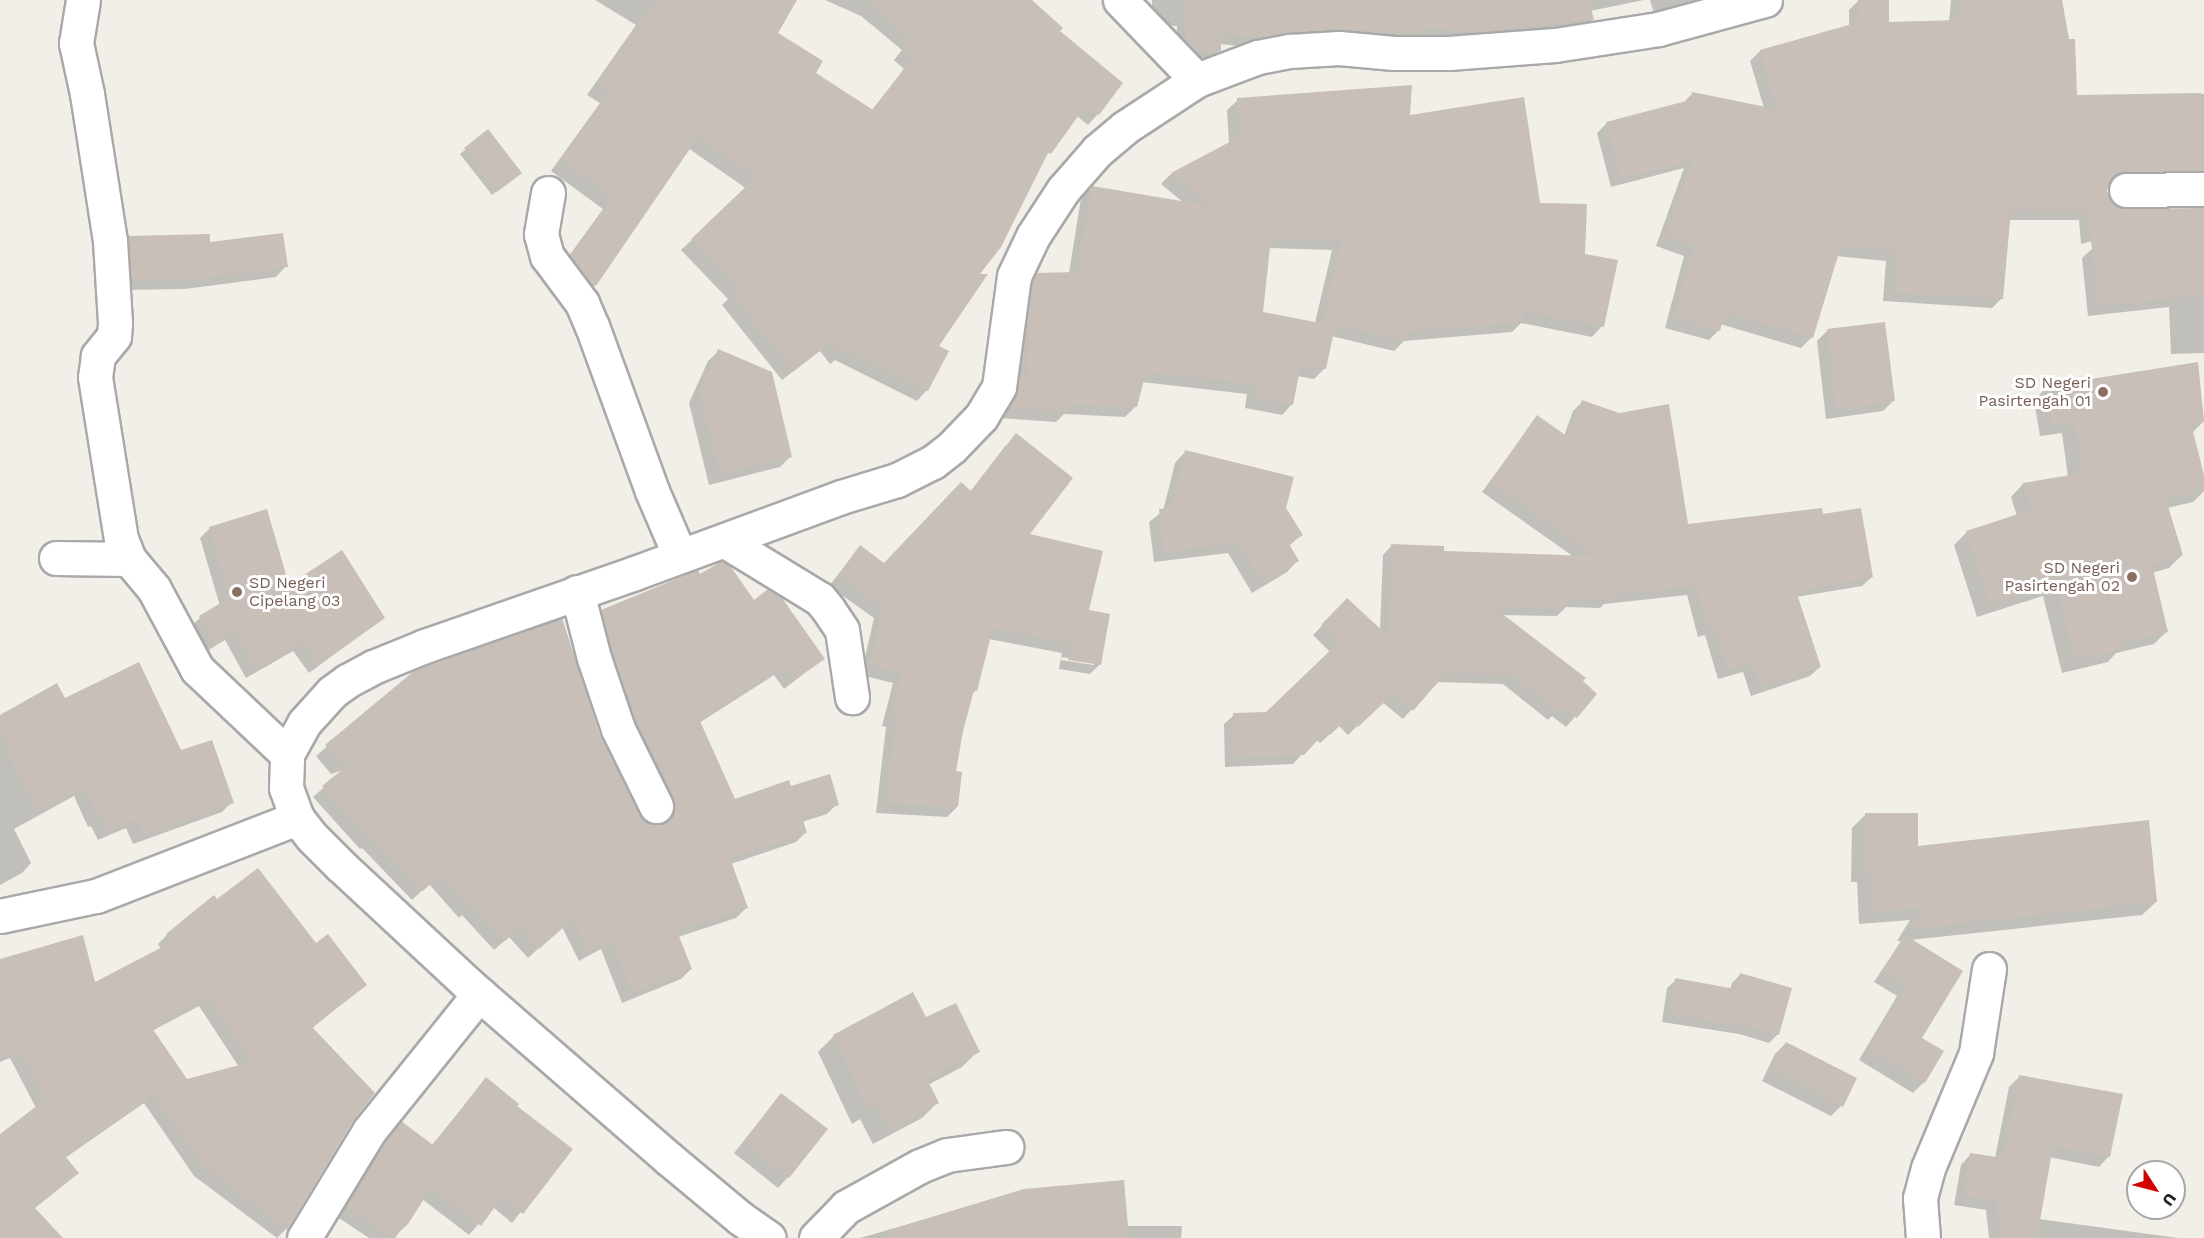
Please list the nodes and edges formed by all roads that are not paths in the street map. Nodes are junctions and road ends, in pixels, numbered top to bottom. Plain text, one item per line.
1 (83, 0) edge
2 (1120, 0) edge
3 (1765, 0) edge
4 (1197, 80) junction
5 (2204, 189) edge
6 (2126, 190) dead end
7 (548, 193) dead end
8 (725, 541) junction
9 (680, 556) junction
10 (56, 558) dead end
11 (129, 559) junction
12 (577, 592) junction
13 (852, 697) dead end
14 (287, 754) junction
15 (656, 806) dead end
16 (297, 818) junction
17 (0, 916) edge
18 (1989, 969) dead end
19 (479, 994) junction
20 (1006, 1147) dead end
21 (304, 1238) edge
22 (769, 1238) edge
23 (816, 1238) edge
24 (1923, 1238) edge

1 - 11 street
2 - 4 street
3 - 4 street
4 - 8 street
5 - 6 street
7 - 9 street
8 - 9 street
8 - 13 street
9 - 12 street
10 - 11 street
11 - 14 street
12 - 14 street
12 - 15 street
14 - 16 street
16 - 17 street
16 - 19 street
18 - 24 street
19 - 21 street
19 - 22 street
20 - 23 street

